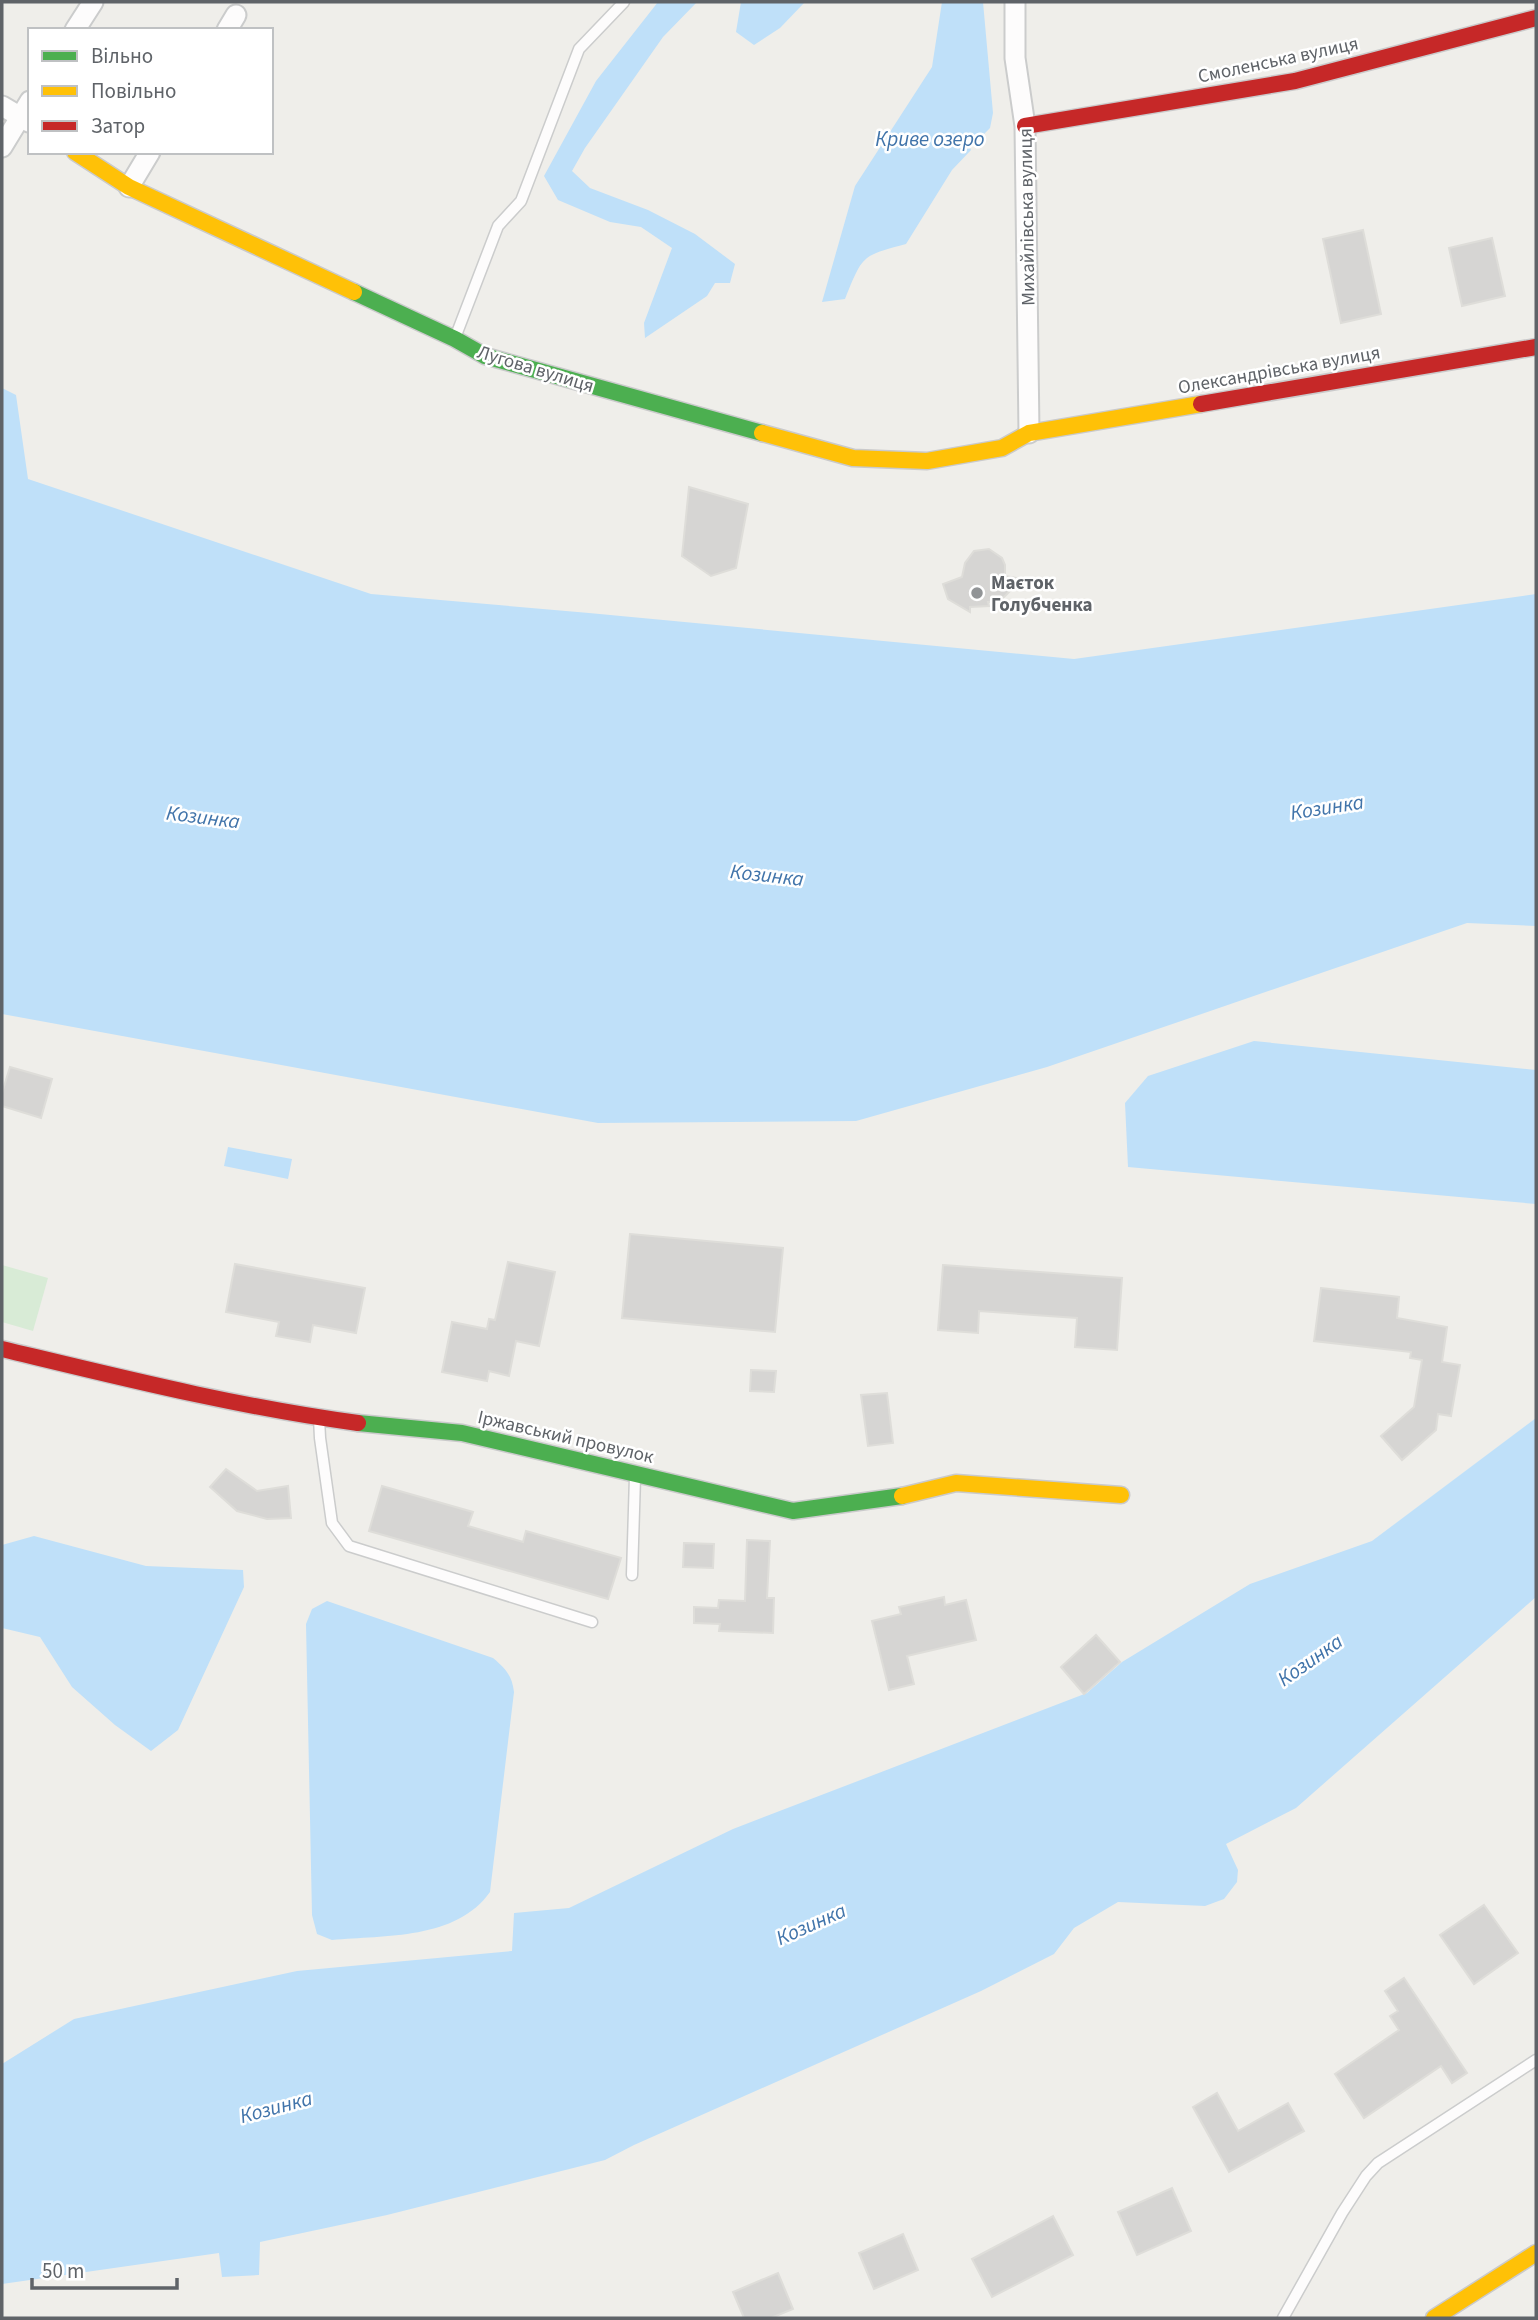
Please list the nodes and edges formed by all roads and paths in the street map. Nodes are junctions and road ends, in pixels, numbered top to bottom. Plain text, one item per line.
1 (93, 2) edge
2 (624, 2) edge
3 (1015, 2) edge
4 (1536, 18) edge
5 (76, 28) edge
6 (2, 106) edge
7 (26, 113) edge
8 (1026, 127) junction
9 (2, 147) edge
10 (78, 154) edge
11 (149, 154) edge
12 (129, 187) junction
13 (455, 339) junction
14 (1536, 346) edge
15 (1029, 433) junction
16 (2, 1349) edge
17 (319, 1418) junction
18 (635, 1473) junction
19 (1122, 1495) dead end
20 (632, 1575) dead end
21 (592, 1622) dead end
22 (1536, 2060) edge
23 (1536, 2253) edge
24 (1283, 2318) edge
25 (1434, 2318) edge

1 - 5 street
2 - 13 lane
3 - 8 street, Михайлівська вулиця
4 - 8 street, Смоленська вулиця
6 - 7 street
7 - 9 street
8 - 15 street, Михайлівська вулиця
10 - 12 street, Лугова вулиця
11 - 12 street
12 - 13 street, Лугова вулиця
13 - 15 street, Лугова вулиця
14 - 15 street, Олександрівська вулиця
16 - 17 street, Іржавський провулок
17 - 18 street, Іржавський провулок
17 - 21 lane
18 - 19 street, Іржавський провулок
18 - 20 lane
22 - 24 lane
23 - 25 street

